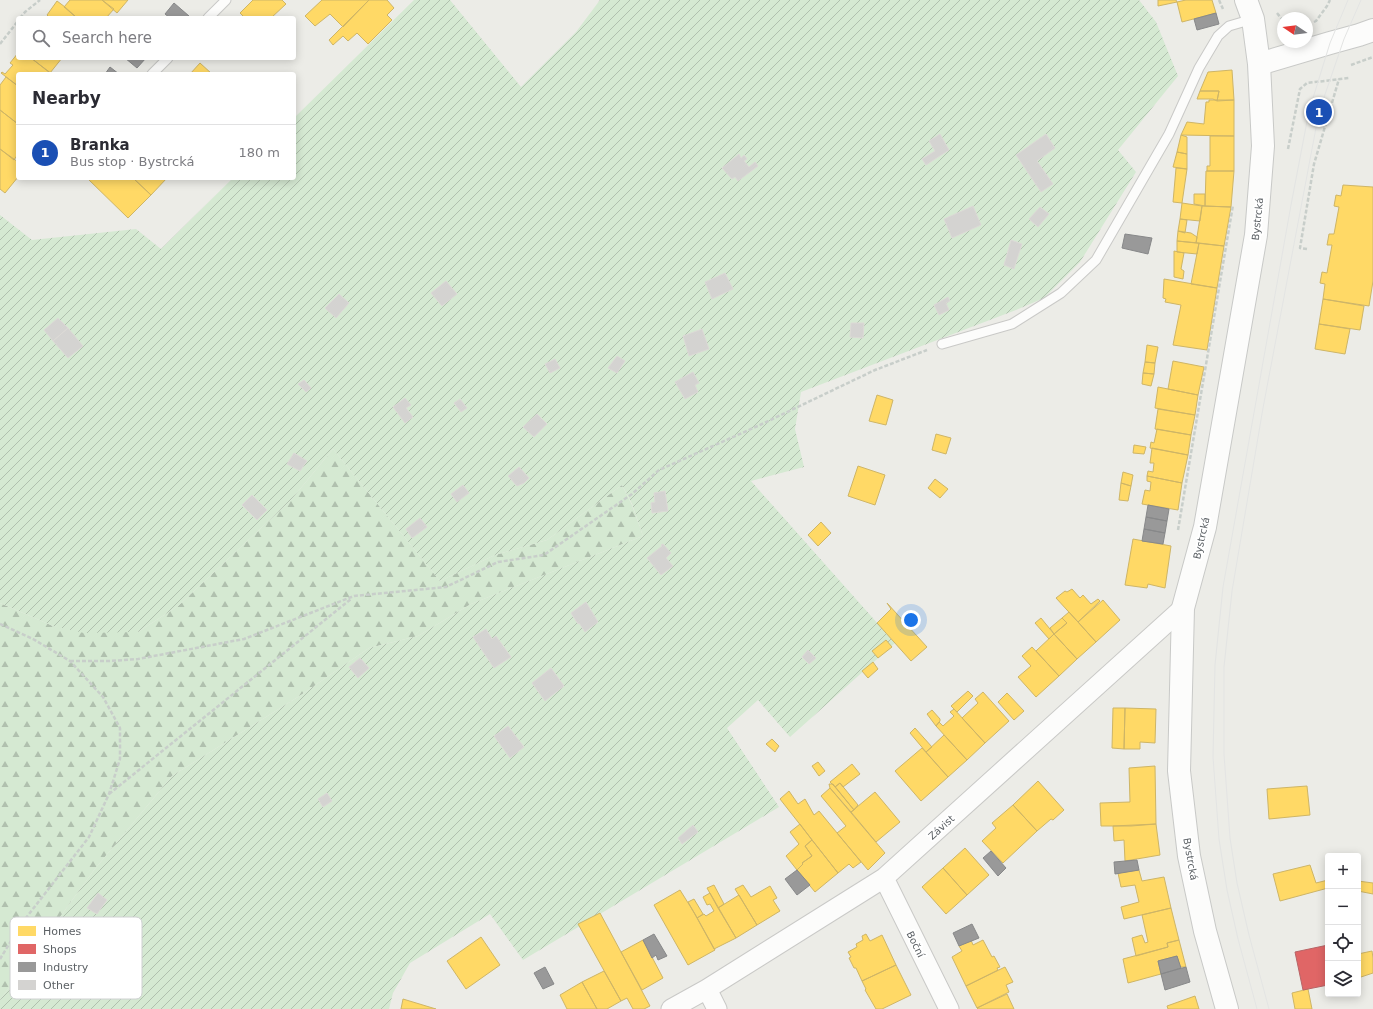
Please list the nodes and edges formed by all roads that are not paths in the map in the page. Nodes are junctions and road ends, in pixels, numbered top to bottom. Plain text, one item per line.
1 (226, 0) edge
2 (1250, 10) edge
3 (210, 16) edge
4 (1373, 30) edge
5 (166, 60) edge
6 (1259, 64) junction
7 (154, 72) edge
8 (942, 344) road end
9 (1183, 608) junction
10 (884, 878) junction
11 (707, 989) junction
12 (671, 1009) edge
13 (717, 1009) edge
14 (949, 1009) edge
15 (1227, 1009) edge

1 - 3 lane
2 - 6 street, Bystrcká
2 - 8 lane
4 - 6 street
5 - 7 lane
6 - 9 street, Bystrcká
9 - 10 street, Závist
9 - 15 street, Bystrcká
10 - 11 street, Závist
10 - 14 street, Boční
11 - 12 street, Závist
11 - 13 street

